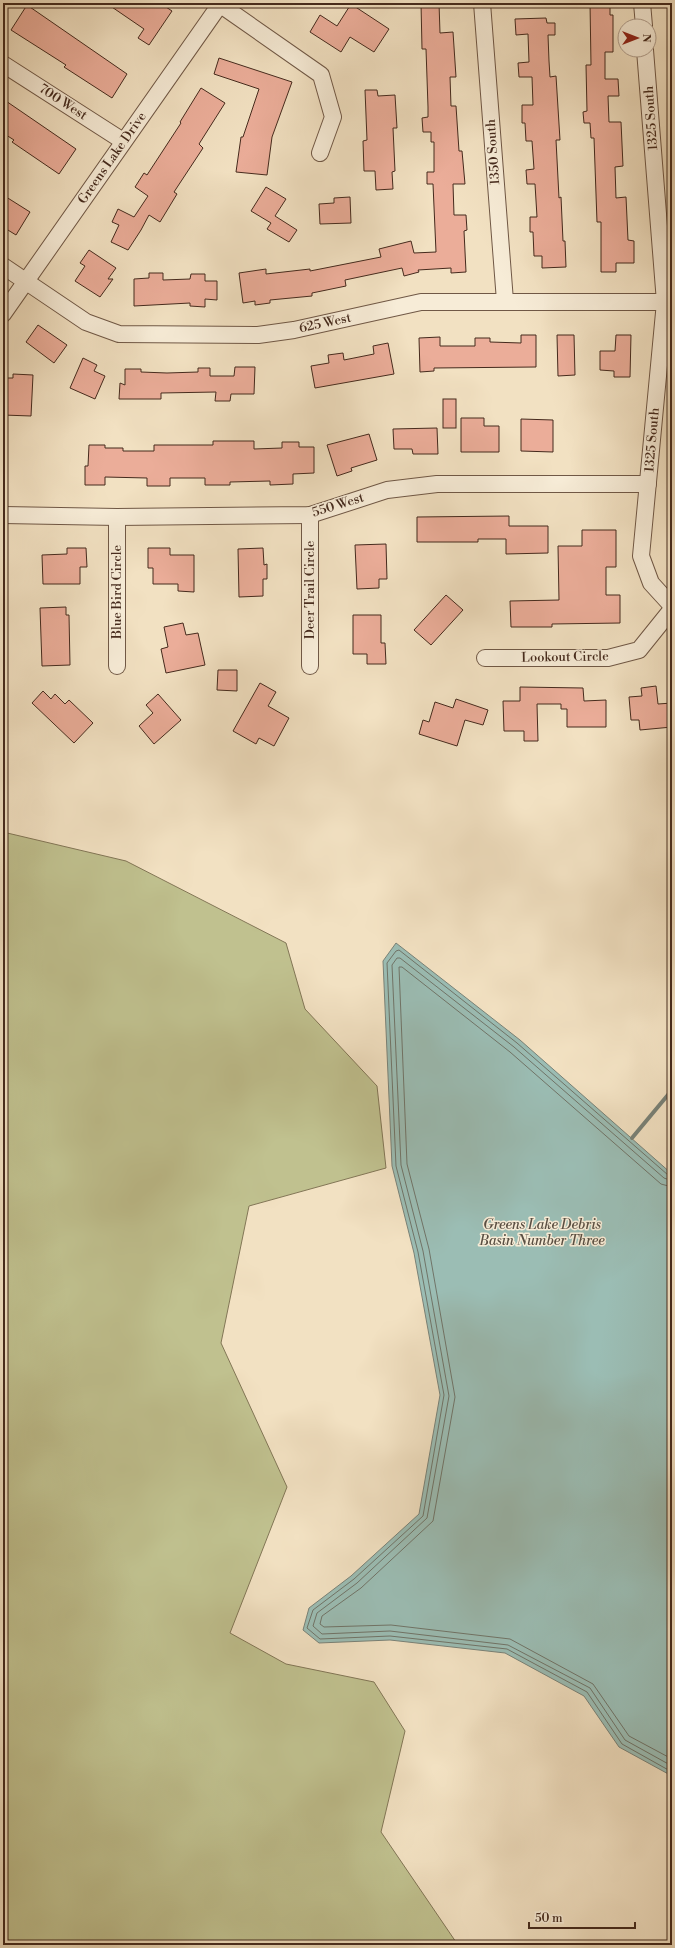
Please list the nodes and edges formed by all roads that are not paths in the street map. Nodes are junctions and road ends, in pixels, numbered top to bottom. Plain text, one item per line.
1 (220, 3) edge
2 (482, 3) edge
3 (642, 3) edge
4 (643, 18) edge
5 (647, 58) edge
6 (3, 64) edge
7 (123, 141) junction
8 (320, 152) dead end
9 (3, 266) edge
10 (26, 280) junction
11 (505, 301) junction
12 (665, 302) junction
13 (3, 314) edge
14 (648, 484) junction
15 (3, 515) edge
16 (310, 515) junction
17 (117, 517) junction
18 (672, 607) edge
19 (485, 658) dead end
20 (117, 666) dead end
21 (310, 666) dead end

1 - 7 street, Greens Lake Drive
1 - 8 street
2 - 11 street, 1350 South
3 - 4 street
5 - 12 street, 1325 South
6 - 7 street, 700 West
7 - 10 street, Greens Lake Drive
9 - 10 street, 625 West
10 - 11 street, 625 West
10 - 13 street, Greens Lake Drive
11 - 12 street, 625 West
12 - 14 street, 1325 South
14 - 16 street, 550 West
14 - 18 street, 1325 South
15 - 17 street, 550 West
16 - 17 street, 550 West
16 - 21 street, Deer Trail Circle
17 - 20 street, Blue Bird Circle
18 - 19 street, Lookout Circle

